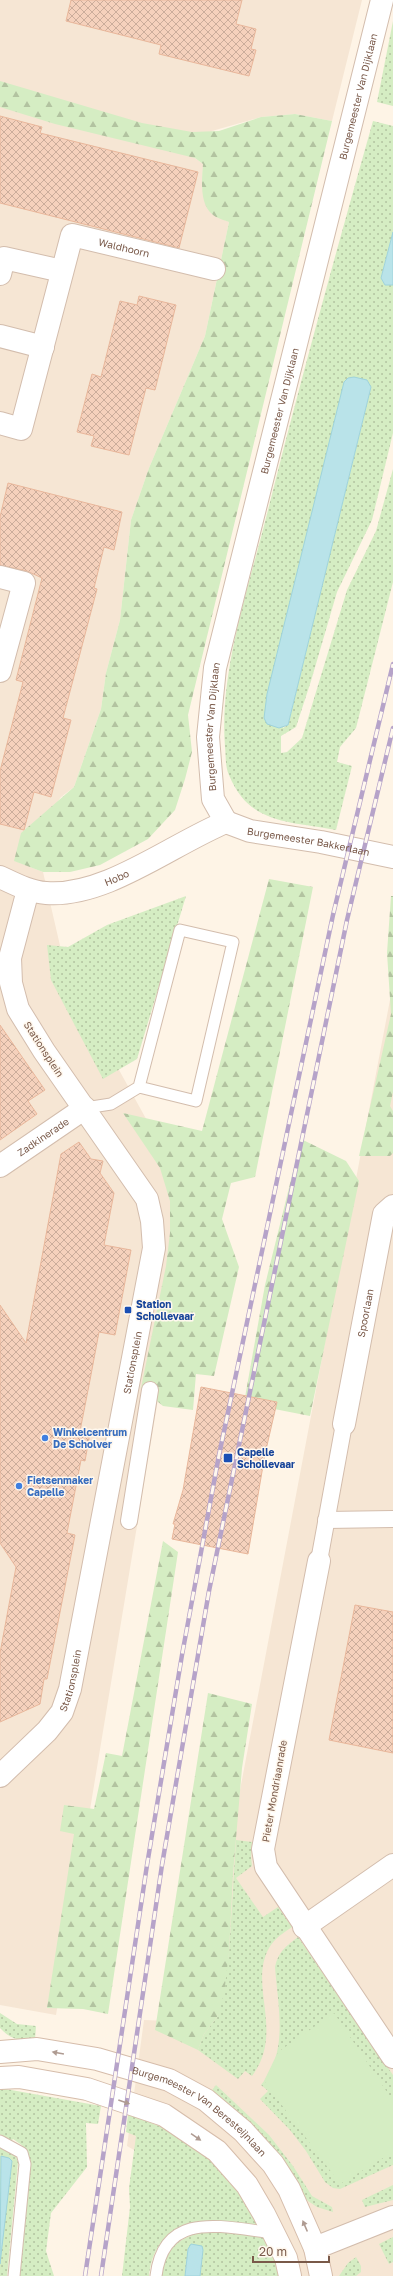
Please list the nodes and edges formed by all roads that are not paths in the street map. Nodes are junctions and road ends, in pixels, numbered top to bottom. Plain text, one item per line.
1 (382, 0) edge
2 (214, 269) dead end
3 (62, 271) junction
4 (0, 274) edge
5 (0, 336) edge
6 (43, 347) junction
7 (0, 423) edge
8 (0, 576) edge
9 (0, 671) edge
10 (226, 822) junction
11 (393, 857) edge
12 (0, 877) edge
13 (28, 890) junction
14 (5, 985) edge
15 (139, 1087) junction
16 (85, 1108) junction
17 (0, 1166) edge
18 (393, 1206) edge
19 (150, 1390) dead end
20 (344, 1424) joint
21 (393, 1519) edge
22 (326, 1520) junction
23 (129, 1521) dead end
24 (319, 1560) joint
25 (0, 1776) edge
26 (393, 1865) edge
27 (304, 1927) junction
28 (0, 2052) edge
29 (393, 2057) edge
30 (0, 2078) edge
31 (0, 2141) edge
32 (393, 2217) edge
33 (274, 2233) junction
34 (315, 2248) junction
35 (288, 2267) edge
36 (14, 2276) edge
37 (156, 2276) edge
38 (321, 2276) edge

1 - 10 street, Burgemeester Van Dijklaan
2 - 3 street, Waldhoorn
3 - 4 street
3 - 6 street, Waldhoorn
5 - 6 street
6 - 7 street, Waldhoorn
8 - 9 street
10 - 11 street, Burgemeester Bakkerlaan
10 - 13 street, Hobo
12 - 13 street, Hobo
13 - 14 street, Stationsplein
14 - 16 street, Stationsplein
15 - 15 lane
15 - 16 lane
16 - 17 street, Zadkinerade
16 - 25 street, Stationsplein
18 - 20 street, Spoorlaan
19 - 23 street
20 - 22 street
21 - 22 street
22 - 24 street
24 - 27 street, Pieter Mondriaanrade
26 - 27 street
27 - 29 street, Pieter Mondriaanrade
34 -> 28 street, Burgemeester Van Beresteijnlaan
30 -> 33 street, Burgemeester Van Beresteijnlaan
31 - 36 lane
32 - 34 street
33 - 35 street, Burgemeester Van Beresteijnlaan
33 - 37 lane
34 - 35 street
34 - 38 street, Burgemeester Van Beresteijnlaan

